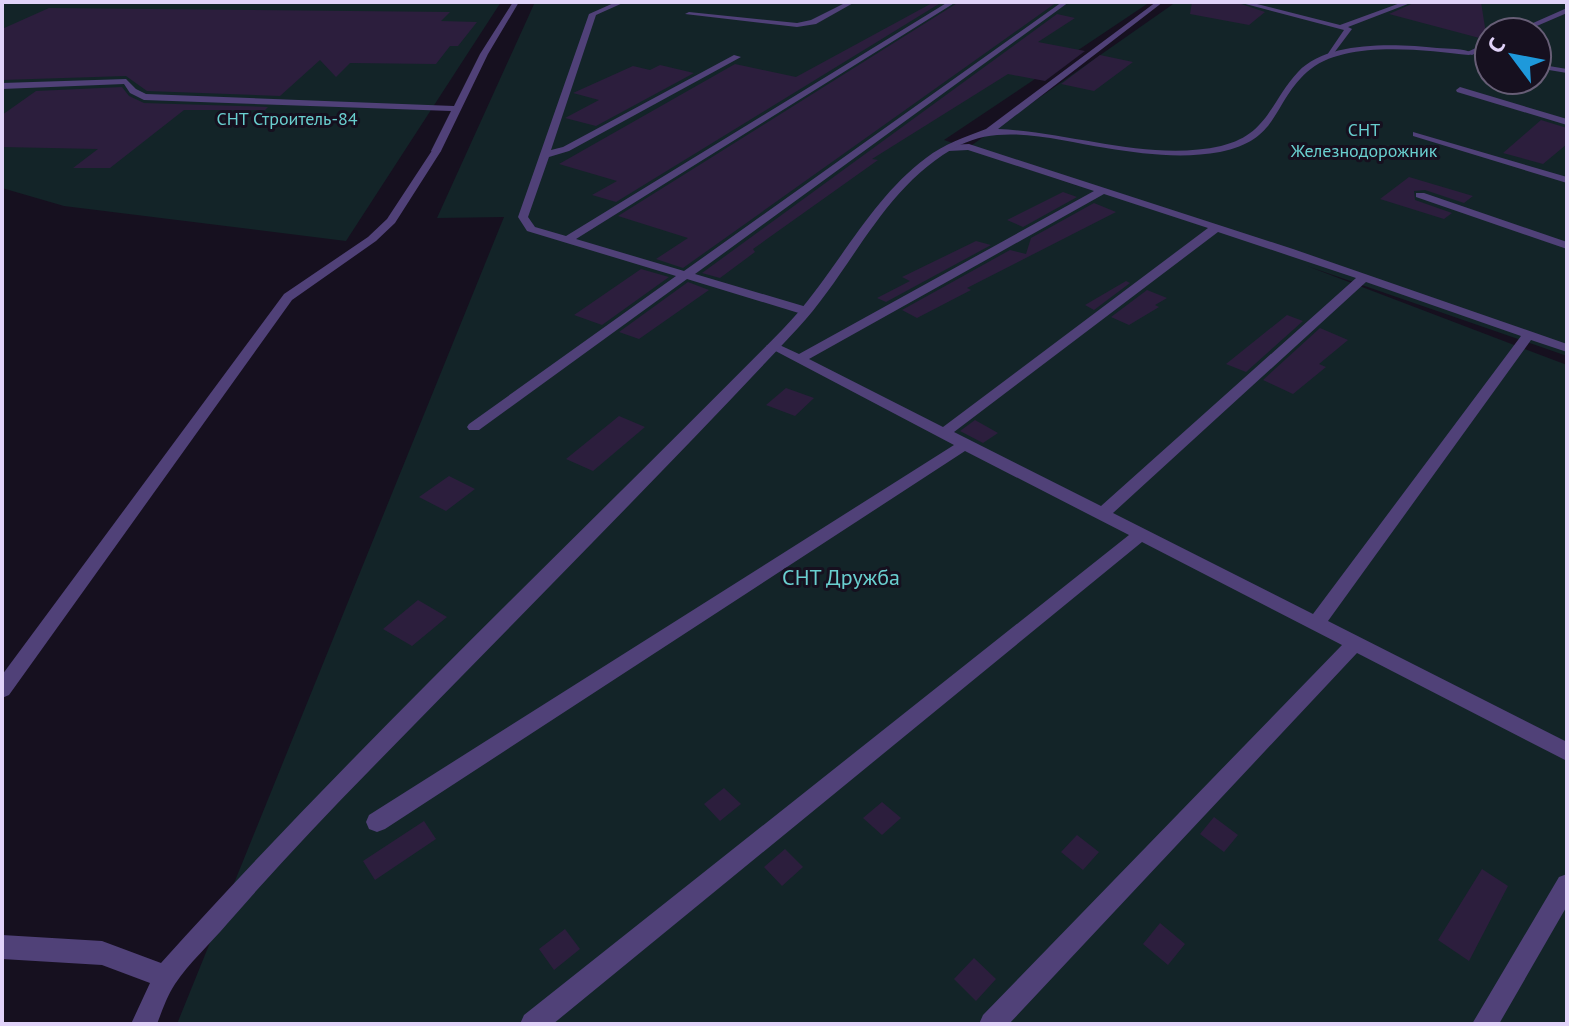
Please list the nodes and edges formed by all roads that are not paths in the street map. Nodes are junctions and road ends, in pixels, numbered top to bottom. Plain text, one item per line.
1 (516, 2) edge
2 (622, 2) edge
3 (852, 2) edge
4 (953, 2) edge
5 (1066, 2) edge
6 (1160, 2) edge
7 (1241, 2) edge
8 (1410, 2) edge
9 (689, 14) dead end
10 (1341, 27) junction
11 (1473, 51) edge
12 (1469, 53) junction
13 (1473, 54) edge
14 (1331, 55) junction
15 (737, 57) dead end
16 (2, 86) edge
17 (1460, 90) dead end
18 (458, 109) junction
19 (1567, 122) edge
20 (989, 131) junction
21 (1416, 134) dead end
22 (948, 148) junction
23 (545, 155) junction
24 (1567, 180) edge
25 (1102, 191) junction
26 (1420, 195) dead end
27 (1216, 228) junction
28 (567, 240) junction
29 (1567, 246) edge
30 (683, 274) junction
31 (1364, 277) junction
32 (806, 311) junction
33 (1528, 335) junction
34 (773, 346) junction
35 (1567, 348) edge
36 (799, 359) junction
37 (474, 427) dead end
38 (944, 433) junction
39 (965, 444) junction
40 (1102, 514) junction
41 (1141, 534) junction
42 (1316, 624) junction
43 (1355, 643) junction
44 (2, 690) edge
45 (1567, 752) edge
46 (377, 822) dead end
47 (1567, 885) edge
48 (2, 947) edge
49 (165, 977) junction
50 (144, 1024) edge
51 (533, 1024) edge
52 (992, 1024) edge
53 (1485, 1024) edge

1 - 18 street
2 - 23 street
3 - 9 street
4 - 28 street
5 - 30 street
6 - 20 street
7 - 10 street
8 - 10 street
10 - 14 street
11 - 12 street
12 - 13 street
12 - 14 street
14 - 20 street
15 - 23 street
16 - 18 street
17 - 19 street
18 - 44 street
20 - 22 street
21 - 24 street
22 - 25 street
22 - 32 street
23 - 28 street
25 - 27 street
25 - 36 street
26 - 29 street
27 - 31 street
27 - 38 street
28 - 30 street
30 - 32 street
30 - 37 street
31 - 33 street
31 - 40 street
32 - 34 street
33 - 35 street
33 - 42 street
34 - 36 street
34 - 49 street
36 - 38 street
38 - 39 street
39 - 40 street
39 - 46 street
40 - 41 street
41 - 42 street
41 - 51 street
42 - 43 street
43 - 45 street
43 - 52 street
47 - 53 street
48 - 49 street
49 - 50 street

